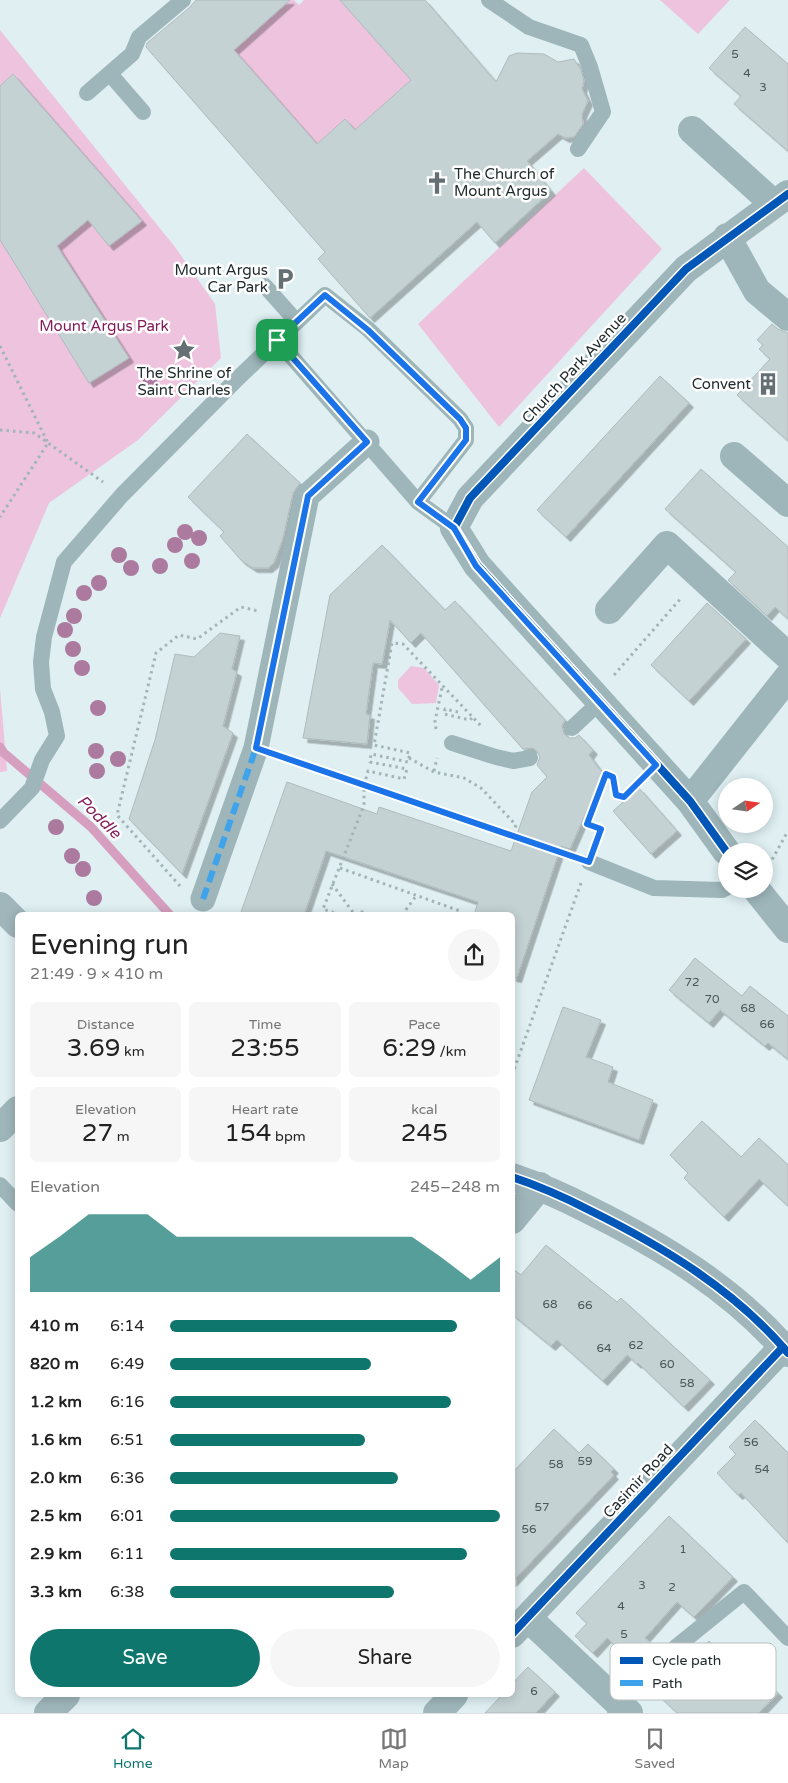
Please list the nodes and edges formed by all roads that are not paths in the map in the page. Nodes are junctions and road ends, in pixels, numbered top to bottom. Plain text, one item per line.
1 (183, 0) edge
2 (489, 0) edge
3 (110, 74) junction
4 (87, 94) dead end
5 (143, 112) dead end
6 (692, 130) dead end
7 (578, 149) dead end
8 (781, 198) edge
9 (727, 237) junction
10 (265, 286) dead end
11 (788, 317) edge
12 (297, 322) junction
13 (277, 340) junction
14 (367, 442) junction
15 (734, 456) dead end
16 (418, 502) junction
17 (788, 503) edge
18 (454, 528) junction
19 (609, 610) dead end
20 (788, 656) edge
21 (788, 677) edge
22 (597, 699) junction
23 (572, 728) dead end
24 (452, 743) dead end
25 (530, 758) dead end
26 (690, 801) junction
27 (0, 821) edge
28 (720, 843) edge
29 (589, 862) road end
30 (718, 890) edge
31 (194, 895) road end
32 (772, 898) edge
33 (0, 906) edge
34 (15, 921) edge
35 (788, 929) edge
36 (15, 1113) edge
37 (0, 1128) edge
38 (515, 1178) edge
39 (0, 1185) edge
40 (540, 1186) junction
41 (15, 1201) edge
42 (515, 1216) edge
43 (786, 1350) edge
44 (520, 1626) edge
45 (788, 1638) edge
46 (682, 1643) edge
47 (64, 1697) edge
48 (452, 1697) edge
49 (630, 1700) edge
50 (621, 1710) edge
51 (48, 1713) edge
52 (437, 1713) edge

1 - 3 lane
2 - 7 lane
3 - 4 lane
3 - 5 lane
6 - 8 street
8 - 9 street, Church Park Avenue
9 - 11 street
9 - 18 street, Church Park Avenue
10 - 12 lane
12 - 13 lane
12 - 16 lane
13 - 14 lane
13 - 27 lane
14 - 16 lane
14 - 31 street
15 - 17 street
16 - 18 lane
18 - 22 street
19 - 20 street
21 - 26 street
22 - 23 lane
22 - 26 street
24 - 25 lane
26 - 28 street
29 - 30 lane
32 - 35 street
33 - 34 main road
36 - 37 street
38 - 40 main road
39 - 41 lane
40 - 42 street
40 - 43 main road
43 - 44 street, Casimir Road
44 - 50 street
45 - 46 lane
47 - 51 street
48 - 52 street
49 - 50 lane

